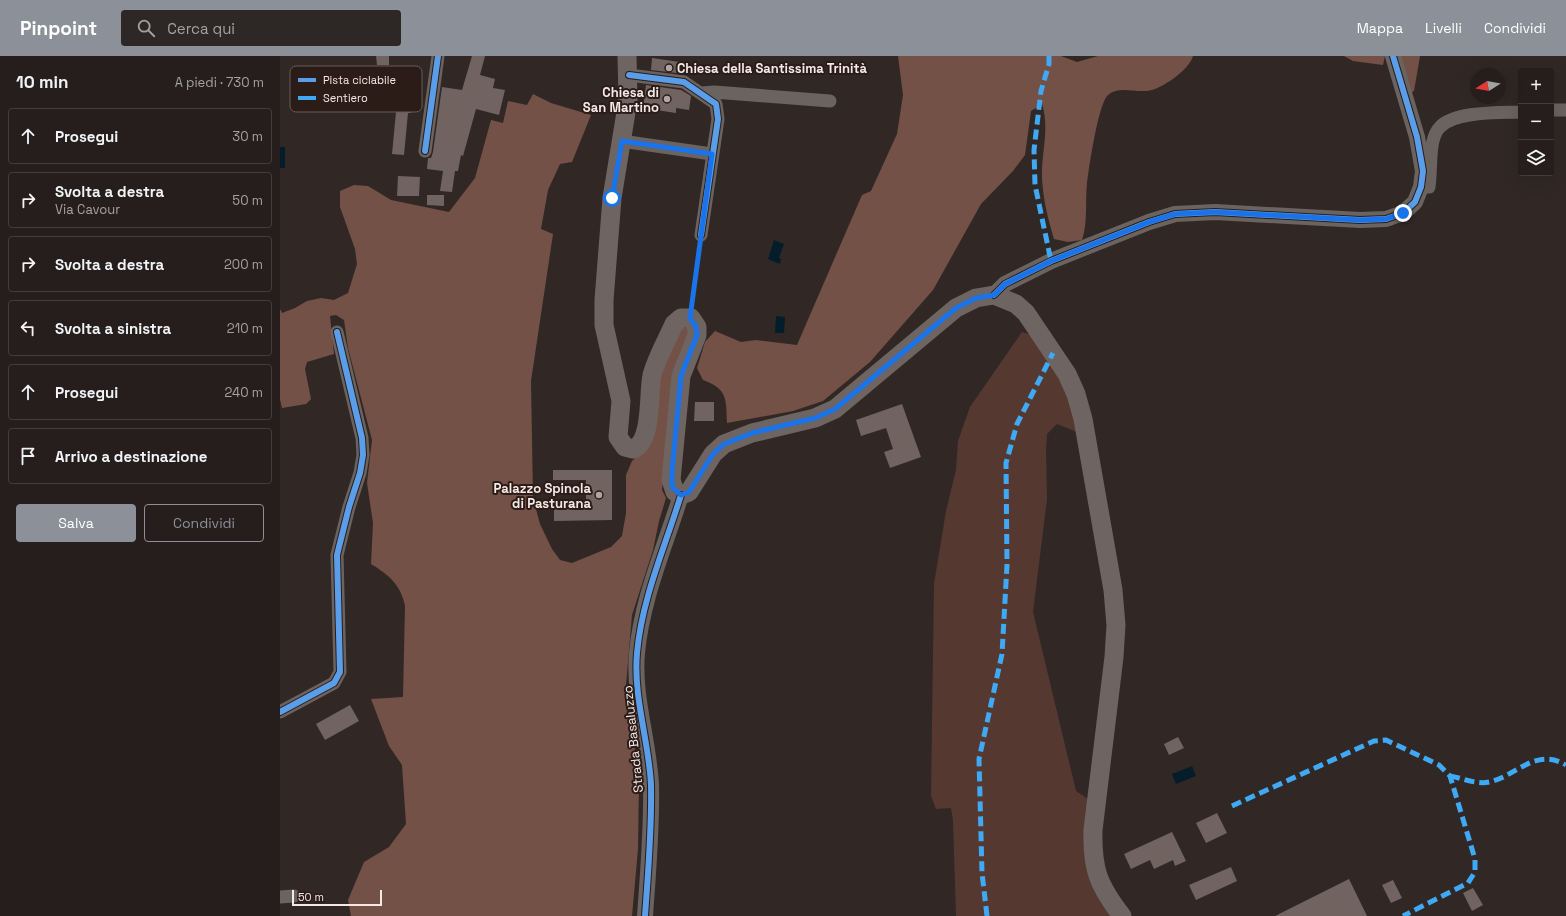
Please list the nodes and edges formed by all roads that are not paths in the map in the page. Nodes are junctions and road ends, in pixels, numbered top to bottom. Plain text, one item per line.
1 (438, 56) edge
2 (627, 56) edge
3 (1393, 56) edge
4 (629, 75) junction
5 (702, 93) junction
6 (830, 101) dead end
7 (1554, 110) edge
8 (1566, 110) edge
9 (1518, 112) edge
10 (622, 141) junction
11 (425, 151) dead end
12 (712, 154) junction
13 (1421, 187) junction
14 (701, 235) road end
15 (994, 295) junction
16 (337, 332) dead end
17 (681, 495) junction
18 (280, 712) edge
19 (294, 896) dead end
20 (280, 897) edge
21 (645, 916) edge
22 (1122, 916) edge

1 - 11 street
2 - 4 main road
3 - 13 street
4 - 5 street
4 - 10 main road
5 - 6 street
5 - 12 street
7 - 8 street
9 - 13 street
10 - 12 street
10 - 17 main road
12 - 14 street
13 - 15 street
15 - 17 main road
15 - 22 main road
16 - 18 street
17 - 21 street, Strada Basaluzzo
19 - 20 street

